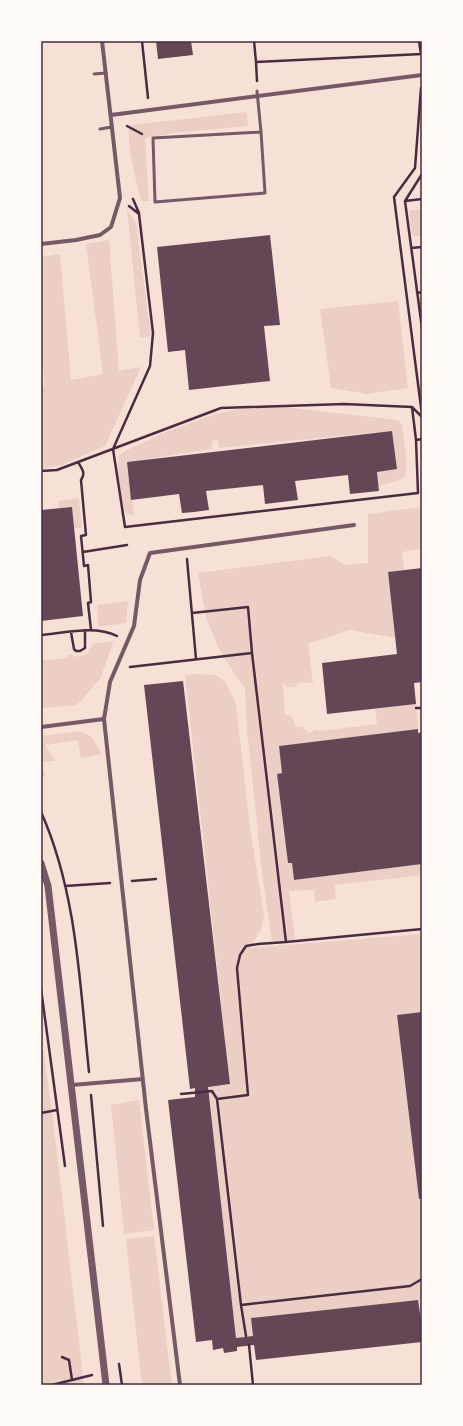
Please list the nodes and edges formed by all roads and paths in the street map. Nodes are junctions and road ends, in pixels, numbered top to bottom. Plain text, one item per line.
1 (102, 41) edge
2 (142, 41) edge
3 (254, 41) edge
4 (419, 41) edge
5 (422, 54) edge
6 (256, 62) junction
7 (106, 73) junction
8 (94, 74) dead end
9 (422, 75) edge
10 (257, 91) joint
11 (258, 96) junction
12 (148, 99) dead end
13 (111, 115) junction
14 (112, 127) junction
15 (100, 129) dead end
16 (125, 132) dead end
17 (261, 132) junction
18 (153, 140) junction
19 (422, 174) edge
20 (130, 193) dead end
21 (120, 198) junction
22 (422, 199) edge
23 (405, 201) junction
24 (139, 214) junction
25 (41, 244) edge
26 (422, 247) edge
27 (411, 248) junction
28 (422, 292) edge
29 (417, 293) junction
30 (422, 328) edge
31 (412, 407) junction
32 (422, 416) edge
33 (422, 439) edge
34 (416, 440) junction
35 (113, 449) junction
36 (78, 462) junction
37 (41, 471) edge
38 (420, 493) edge
39 (354, 525) dead end
40 (127, 545) dead end
41 (186, 549) junction
42 (83, 552) junction
43 (192, 613) junction
44 (86, 630) junction
45 (91, 630) junction
46 (71, 632) junction
47 (112, 634) dead end
48 (41, 635) edge
49 (252, 653) junction
50 (196, 659) junction
51 (132, 667) dead end
52 (416, 708) dead end
53 (422, 708) edge
54 (104, 719) junction
55 (41, 727) edge
56 (41, 812) edge
57 (41, 863) edge
58 (156, 879) dead end
59 (122, 882) junction
60 (45, 886) edge
61 (65, 886) junction
62 (422, 929) edge
63 (286, 942) junction
64 (143, 1079) junction
65 (90, 1083) junction
66 (72, 1085) junction
67 (181, 1094) dead end
68 (217, 1098) junction
69 (57, 1110) dead end
70 (41, 1113) edge
71 (104, 1233) dead end
72 (422, 1279) edge
73 (241, 1305) junction
74 (246, 1336) dead end
75 (249, 1345) dead end
76 (62, 1357) dead end
77 (119, 1363) dead end
78 (92, 1375) dead end
79 (72, 1380) junction
80 (52, 1385) edge
81 (106, 1385) edge
82 (122, 1385) edge
83 (180, 1385) edge
84 (253, 1385) edge

1 - 7 street
2 - 12 path
3 - 6 path
4 - 5 path
5 - 6 path
6 - 10 path
7 - 8 lane
7 - 13 street
9 - 11 street
9 - 32 path
10 - 11 lane
11 - 13 street
11 - 17 lane
13 - 14 street
14 - 15 lane
14 - 21 street
16 - 18 path
17 - 18 lane
17 - 18 lane
19 - 23 path
20 - 24 path
21 - 24 path
21 - 25 street
22 - 23 path
23 - 27 path
24 - 35 path
26 - 27 path
27 - 29 path
28 - 29 path
29 - 30 path
31 - 32 path
31 - 34 path
31 - 35 path
33 - 34 path
34 - 38 path
35 - 36 path
35 - 38 path
36 - 37 path
36 - 42 path
39 - 41 street
40 - 42 path
41 - 43 path
41 - 54 street
42 - 45 path
43 - 49 path
43 - 50 path
44 - 45 path
44 - 46 path
44 - 46 path
45 - 47 path
46 - 48 path
49 - 50 path
49 - 63 path
50 - 51 path
52 - 53 path
54 - 55 street
54 - 59 street
56 - 61 path
57 - 60 street
58 - 59 path
59 - 61 path
59 - 64 street
60 - 61 path
60 - 66 street
61 - 65 path
62 - 63 path
63 - 68 path
64 - 65 street
64 - 83 street
65 - 66 street
65 - 71 path
66 - 81 street
67 - 68 path
68 - 73 path
69 - 70 path
72 - 73 path
73 - 74 path
75 - 84 path
76 - 79 path
77 - 82 path
78 - 79 path
79 - 80 path

